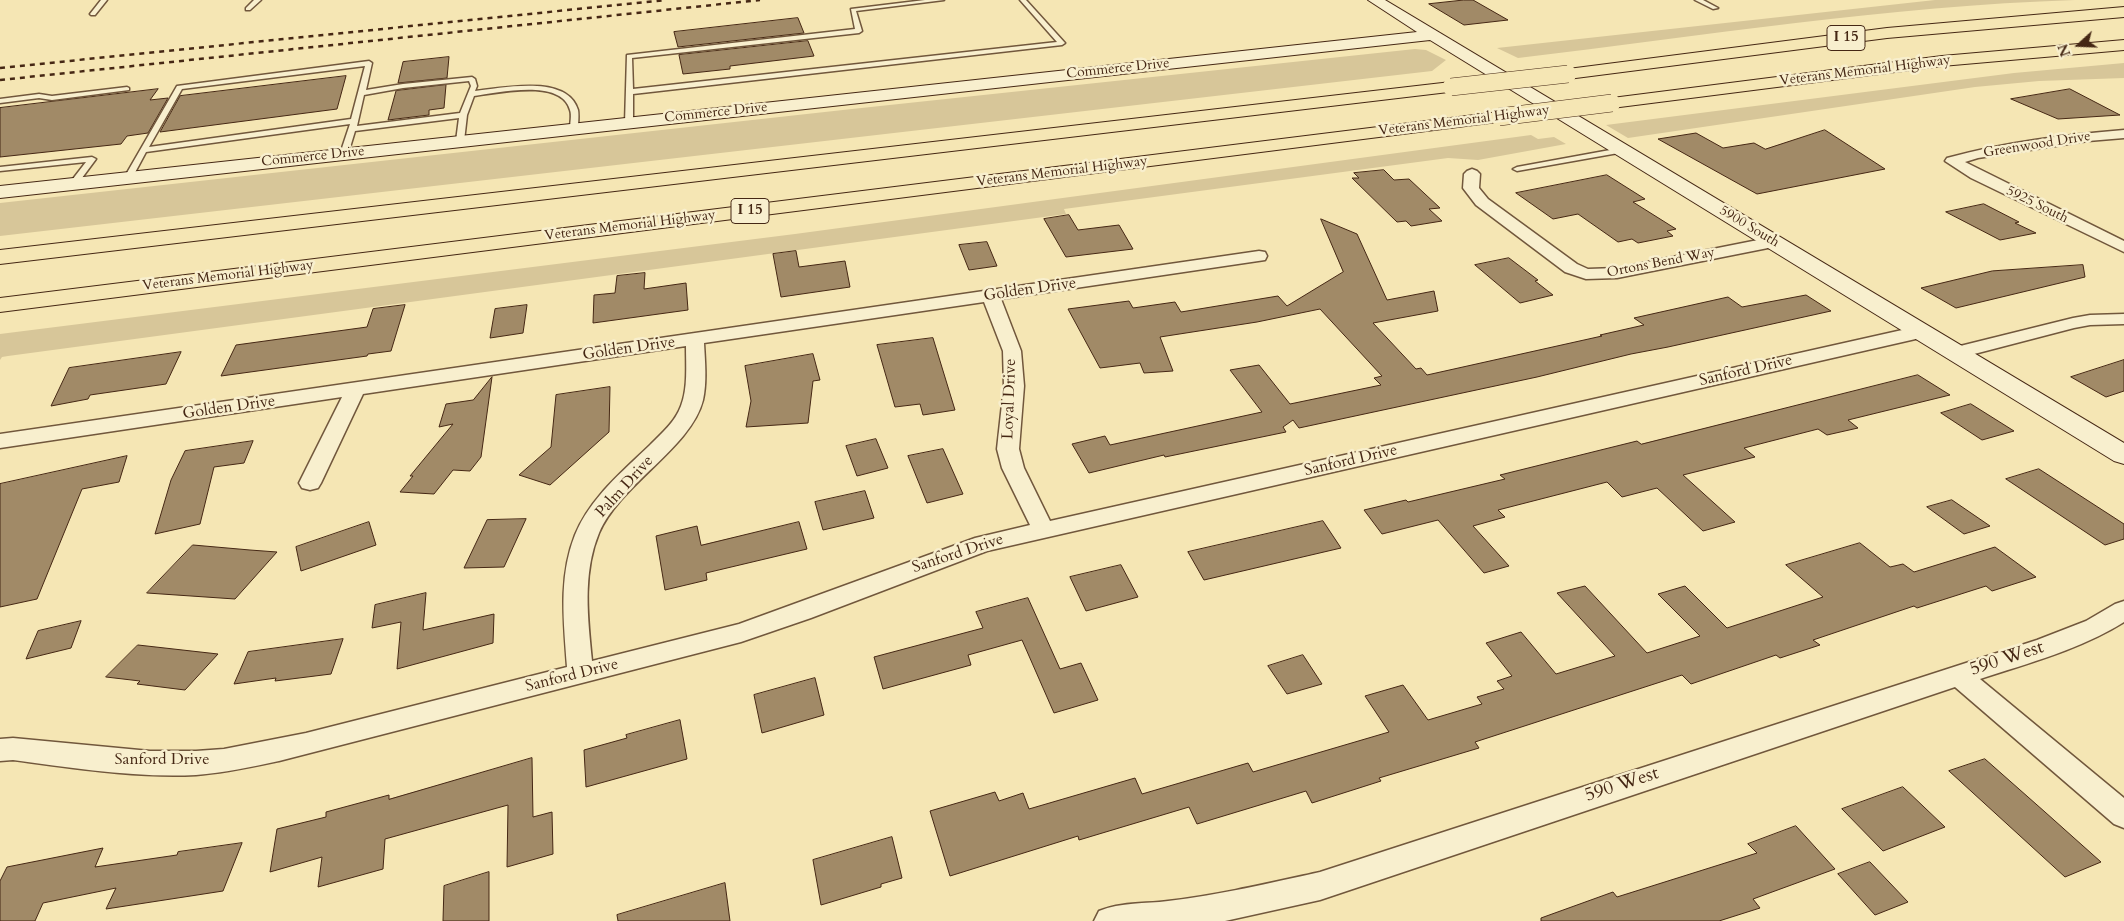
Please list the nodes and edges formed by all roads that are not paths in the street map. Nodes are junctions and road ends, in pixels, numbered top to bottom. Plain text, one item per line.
1 (104, 0) edge
2 (258, 0) edge
3 (941, 0) edge
4 (1023, 0) edge
5 (1374, 0) edge
6 (1698, 0) edge
7 (1715, 8) dead end
8 (248, 9) dead end
9 (2124, 12) edge
10 (93, 14) dead end
11 (1431, 35) junction
12 (2124, 45) edge
13 (2063, 49) junction
14 (2124, 49) edge
15 (128, 88) dead end
16 (629, 92) junction
17 (361, 93) junction
18 (472, 94) junction
19 (0, 100) edge
20 (463, 115) junction
21 (629, 123) junction
22 (353, 125) junction
23 (574, 129) junction
24 (2124, 134) edge
25 (460, 141) junction
26 (144, 150) junction
27 (1621, 150) junction
28 (344, 154) junction
29 (1952, 161) joint
30 (0, 169) edge
31 (1517, 169) dead end
32 (1472, 174) dead end
33 (128, 178) junction
34 (73, 184) junction
35 (0, 192) edge
36 (1773, 242) junction
37 (2124, 247) edge
38 (1259, 256) dead end
39 (0, 257) edge
40 (991, 296) junction
41 (0, 305) edge
42 (2124, 319) edge
43 (1920, 332) junction
44 (695, 339) junction
45 (1955, 353) junction
46 (355, 390) junction
47 (0, 441) edge
48 (2124, 455) edge
49 (310, 483) dead end
50 (1043, 529) junction
51 (2124, 610) edge
52 (580, 674) junction
53 (1958, 675) junction
54 (0, 750) edge
55 (2124, 814) edge
56 (1110, 921) edge

1 - 10 lane
2 - 8 lane
3 - 16 lane
4 - 16 lane
5 - 11 street, 5900 South
6 - 7 lane
9 - 39 highway, I 15, bridge
11 - 21 street, Commerce Drive
11 - 27 street, 5900 South
12 - 13 highway, Veterans Memorial Highway / I 15
13 - 14 highway
13 - 41 highway, Veterans Memorial Highway / I 15, bridge
15 - 19 lane
16 - 21 lane
17 - 18 lane
17 - 22 lane
17 - 26 lane
18 - 20 lane
18 - 23 lane
20 - 22 lane
20 - 25 lane
21 - 23 street, Commerce Drive
22 - 26 lane
22 - 28 lane
23 - 25 street, Commerce Drive
24 - 29 street, Greenwood Drive
25 - 28 street, Commerce Drive
26 - 33 lane
27 - 31 lane
27 - 36 street, 5900 South
28 - 33 street, Commerce Drive
29 - 37 street, 5925 South
30 - 34 lane
32 - 36 street, Ortons Bend Way
33 - 34 street, Commerce Drive
34 - 35 street, Commerce Drive
36 - 43 street, 5900 South
38 - 40 street, Golden Drive
40 - 44 street, Golden Drive
40 - 50 street, Loyal Drive
42 - 45 street
43 - 45 street, 5900 South
43 - 50 street, Sanford Drive
44 - 46 street, Golden Drive
44 - 52 street, Palm Drive
45 - 48 street, 5900 South
46 - 47 street, Golden Drive
46 - 49 street
50 - 52 street, Sanford Drive
51 - 53 street, 590 West
52 - 54 street, Sanford Drive
53 - 55 street
53 - 56 street, 590 West

